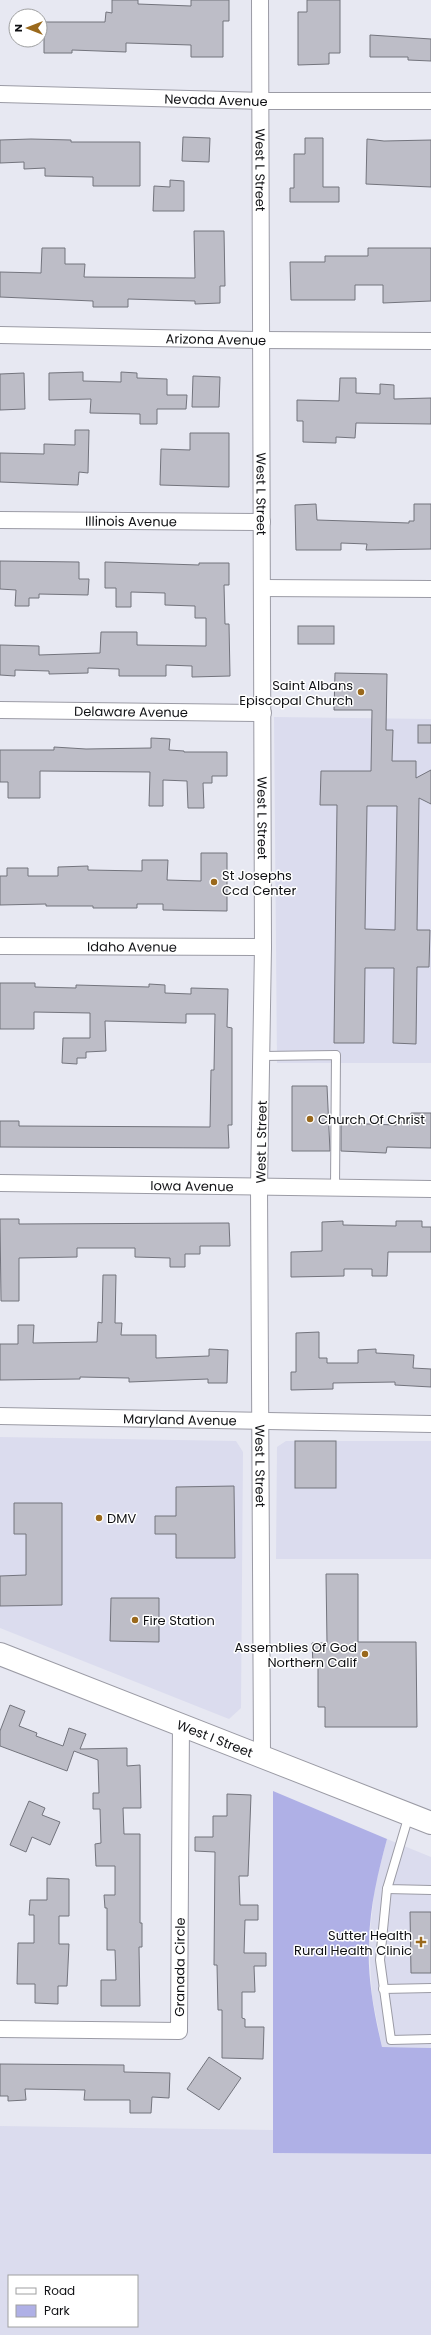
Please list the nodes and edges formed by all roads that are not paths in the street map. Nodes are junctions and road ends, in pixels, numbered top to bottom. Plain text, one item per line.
1 (260, 0) edge
2 (0, 94) edge
3 (260, 101) junction
4 (431, 101) edge
5 (0, 335) edge
6 (260, 340) junction
7 (431, 341) edge
8 (0, 520) edge
9 (262, 522) junction
10 (262, 588) junction
11 (431, 589) edge
12 (0, 710) edge
13 (263, 714) junction
14 (0, 946) edge
15 (263, 947) junction
16 (263, 1056) junction
17 (0, 1183) edge
18 (335, 1187) junction
19 (260, 1188) junction
20 (431, 1189) edge
21 (0, 1416) edge
22 (260, 1422) junction
23 (431, 1424) edge
24 (0, 1654) edge
25 (181, 1723) junction
26 (262, 1755) junction
27 (409, 1814) junction
28 (431, 1823) edge
29 (387, 1889) junction
30 (431, 1890) edge
31 (431, 1988) edge
32 (383, 1989) junction
33 (0, 2029) edge
34 (431, 2039) edge

1 - 3 street, West L Street
2 - 3 street, Nevada Avenue
3 - 4 street, Nevada Avenue
3 - 6 street, West L Street
5 - 6 street, Arizona Avenue
6 - 7 street, Arizona Avenue
6 - 9 street, West L Street
8 - 9 street, Illinois Avenue
9 - 10 street, West L Street
10 - 11 street
10 - 13 street, West L Street
12 - 13 street, Delaware Avenue
13 - 15 street, West L Street
14 - 15 street, Idaho Avenue
15 - 16 street, West L Street
16 - 18 lane
16 - 19 street, West L Street
17 - 19 street, Iowa Avenue
18 - 19 street, Iowa Avenue
18 - 20 street, Iowa Avenue
19 - 22 street, West L Street
21 - 22 street, Maryland Avenue
22 - 23 street, Maryland Avenue
22 - 26 street, West L Street
24 - 25 street, West I Street
25 - 26 street, West I Street
25 - 33 street, Granada Circle
26 - 27 street, West I Street
27 - 28 street, West I Street
27 - 29 lane
29 - 30 lane
29 - 32 lane
31 - 32 lane
32 - 34 lane

